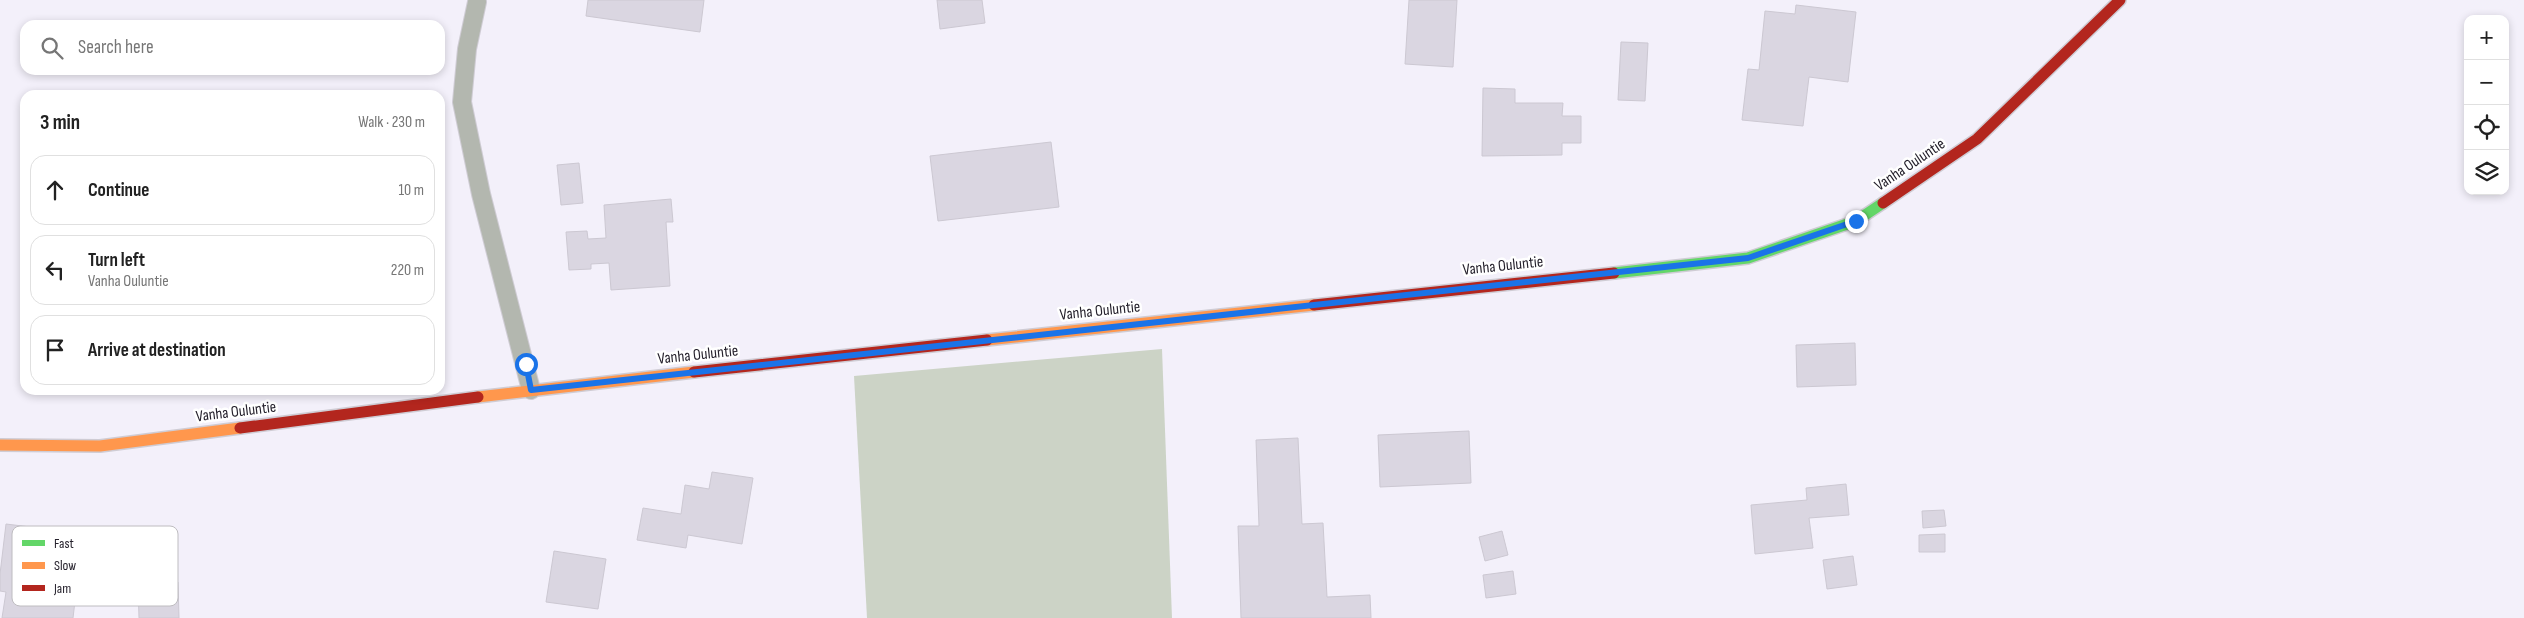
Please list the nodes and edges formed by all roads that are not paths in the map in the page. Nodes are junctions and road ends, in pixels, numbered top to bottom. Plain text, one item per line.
1 (2120, 0) edge
2 (477, 2) dead end
3 (531, 390) junction
4 (0, 445) edge

1 - 3 street, Vanha Ouluntie
2 - 3 lane
3 - 4 street, Vanha Ouluntie

